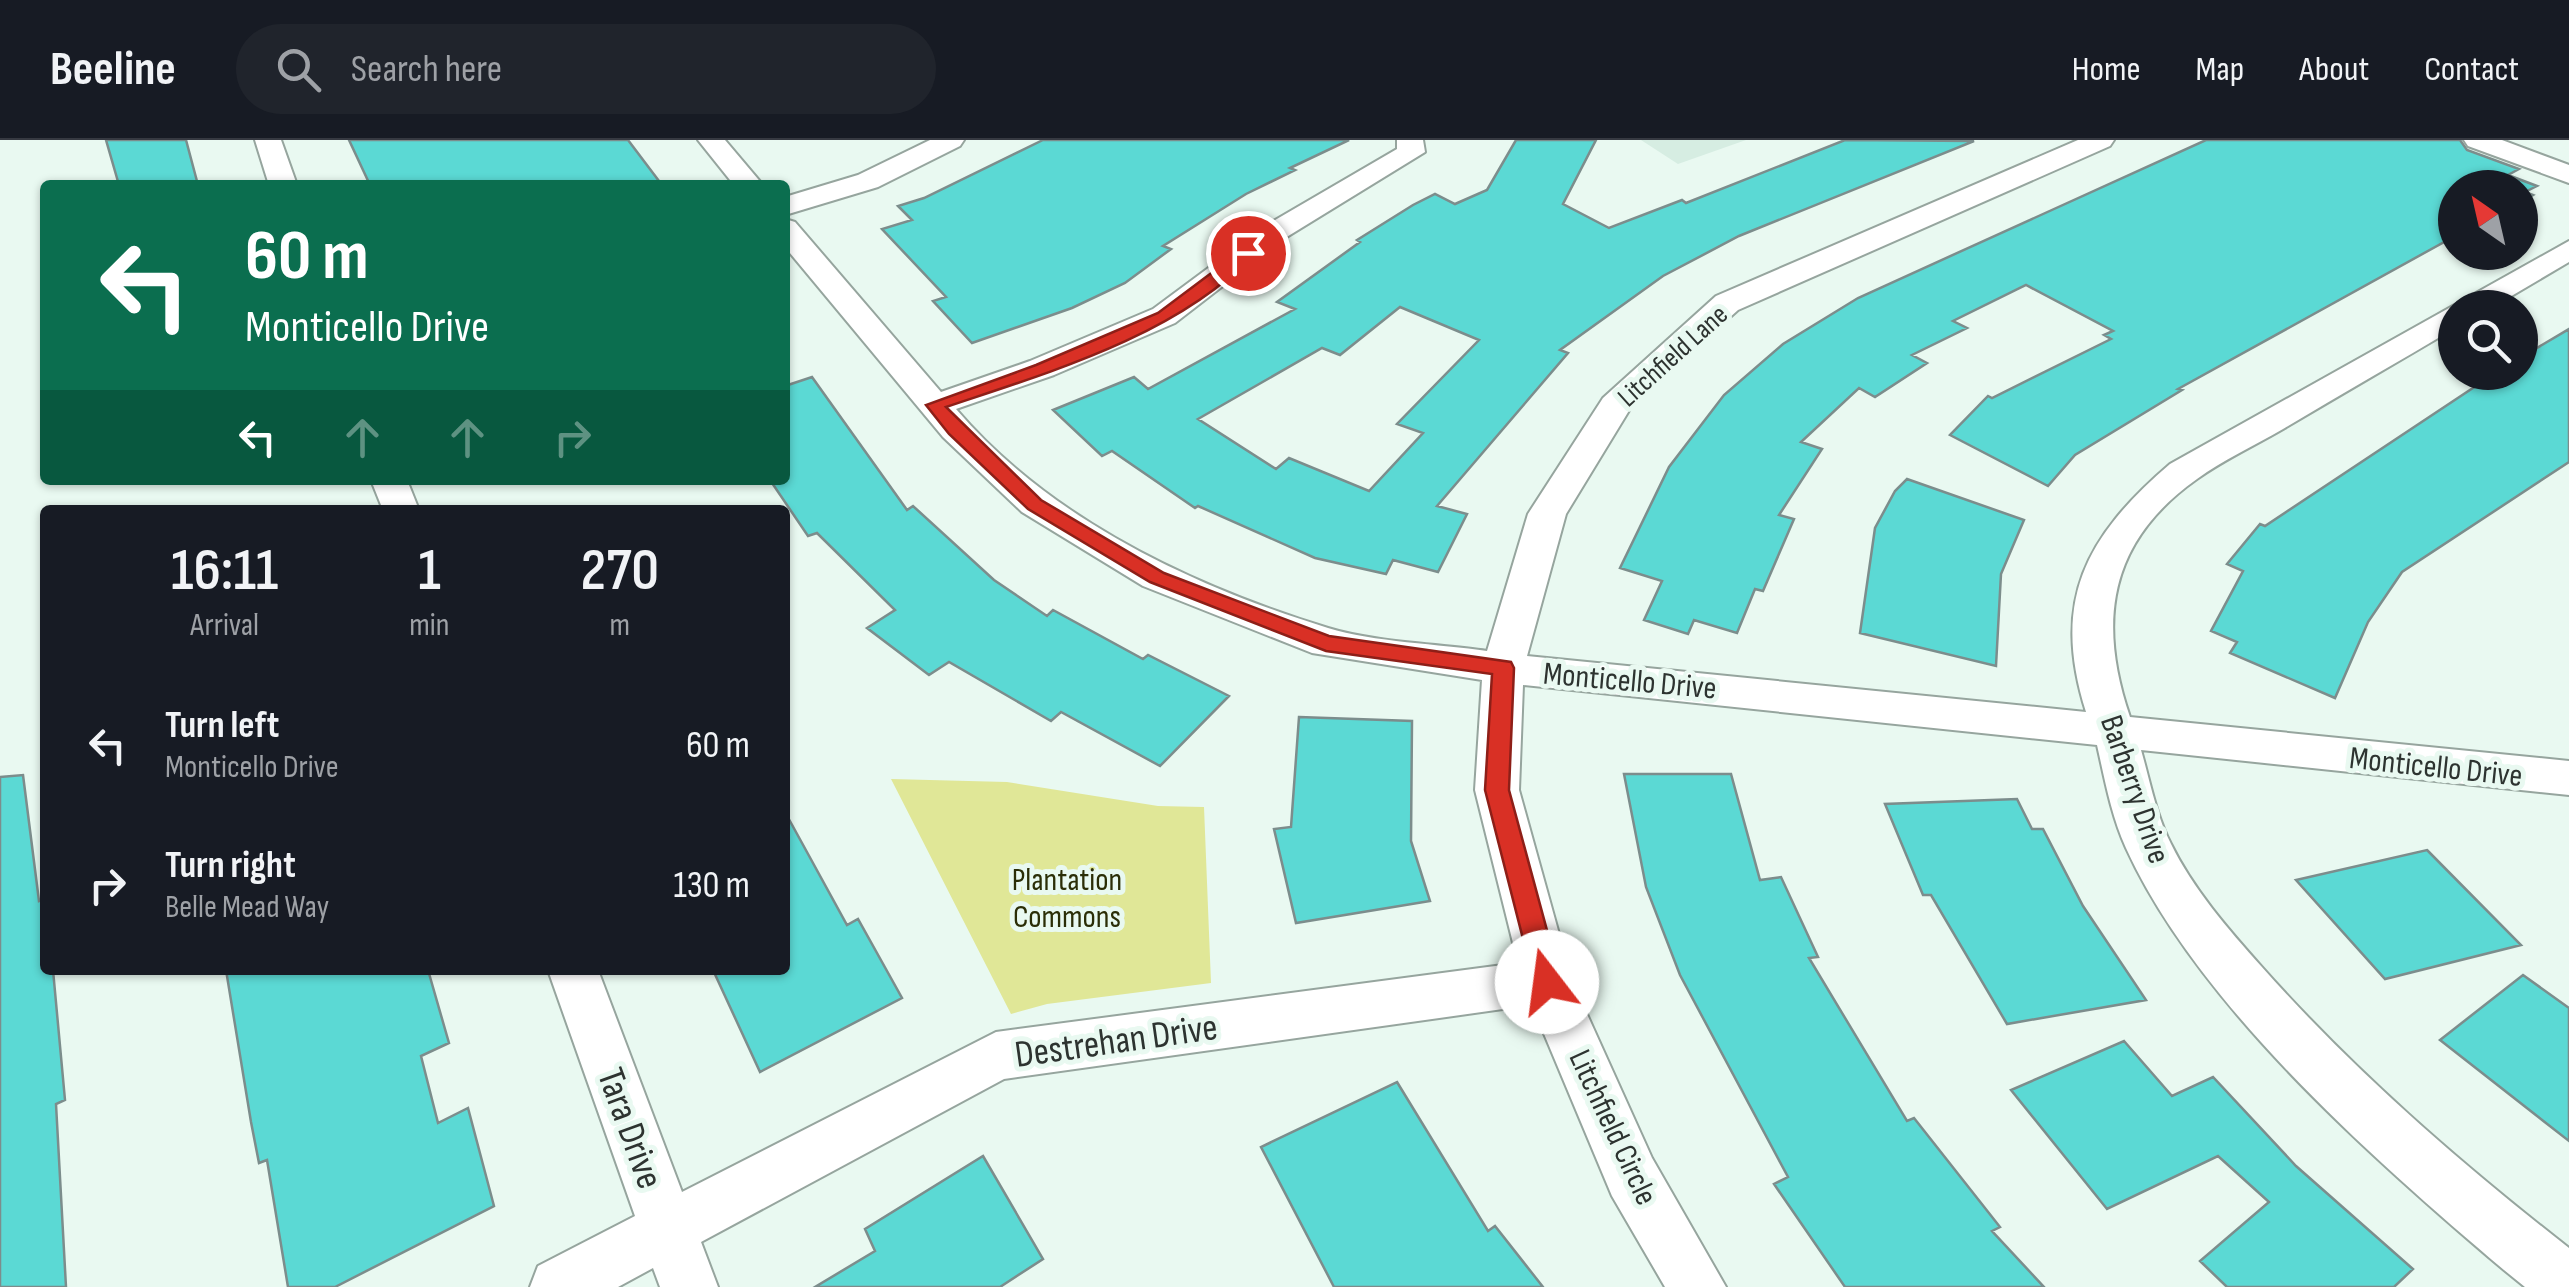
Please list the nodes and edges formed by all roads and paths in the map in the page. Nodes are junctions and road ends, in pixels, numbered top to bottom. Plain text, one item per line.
1 (268, 140) edge
2 (711, 140) edge
3 (951, 140) edge
4 (2101, 140) edge
5 (2478, 140) edge
6 (1410, 146) edge
7 (2569, 175) edge
8 (281, 180) edge
9 (745, 180) edge
10 (790, 204) edge
11 (790, 234) edge
12 (2569, 250) edge
13 (2499, 290) edge
14 (2438, 325) edge
15 (935, 405) junction
16 (1503, 668) junction
17 (2114, 731) junction
18 (2569, 778) edge
19 (575, 975) edge
20 (1547, 982) junction
21 (668, 1230) junction
22 (2569, 1286) edge
23 (560, 1287) edge
24 (689, 1287) edge
25 (1697, 1287) edge

1 - 8 street
2 - 9 street
3 - 10 street
4 - 16 street, Litchfield Lane
5 - 7 street
6 - 15 street
11 - 15 street, Monticello Drive
12 - 13 street
14 - 17 street, Barberry Drive
15 - 16 street, Monticello Drive
16 - 17 street, Monticello Drive
16 - 20 street, Litchfield Circle
17 - 18 street, Monticello Drive
17 - 22 street, Barberry Drive
19 - 21 street, Tara Drive
20 - 21 street, Destrehan Drive
20 - 25 street, Litchfield Circle
21 - 23 street, Destrehan Drive
21 - 24 street, Tara Drive

